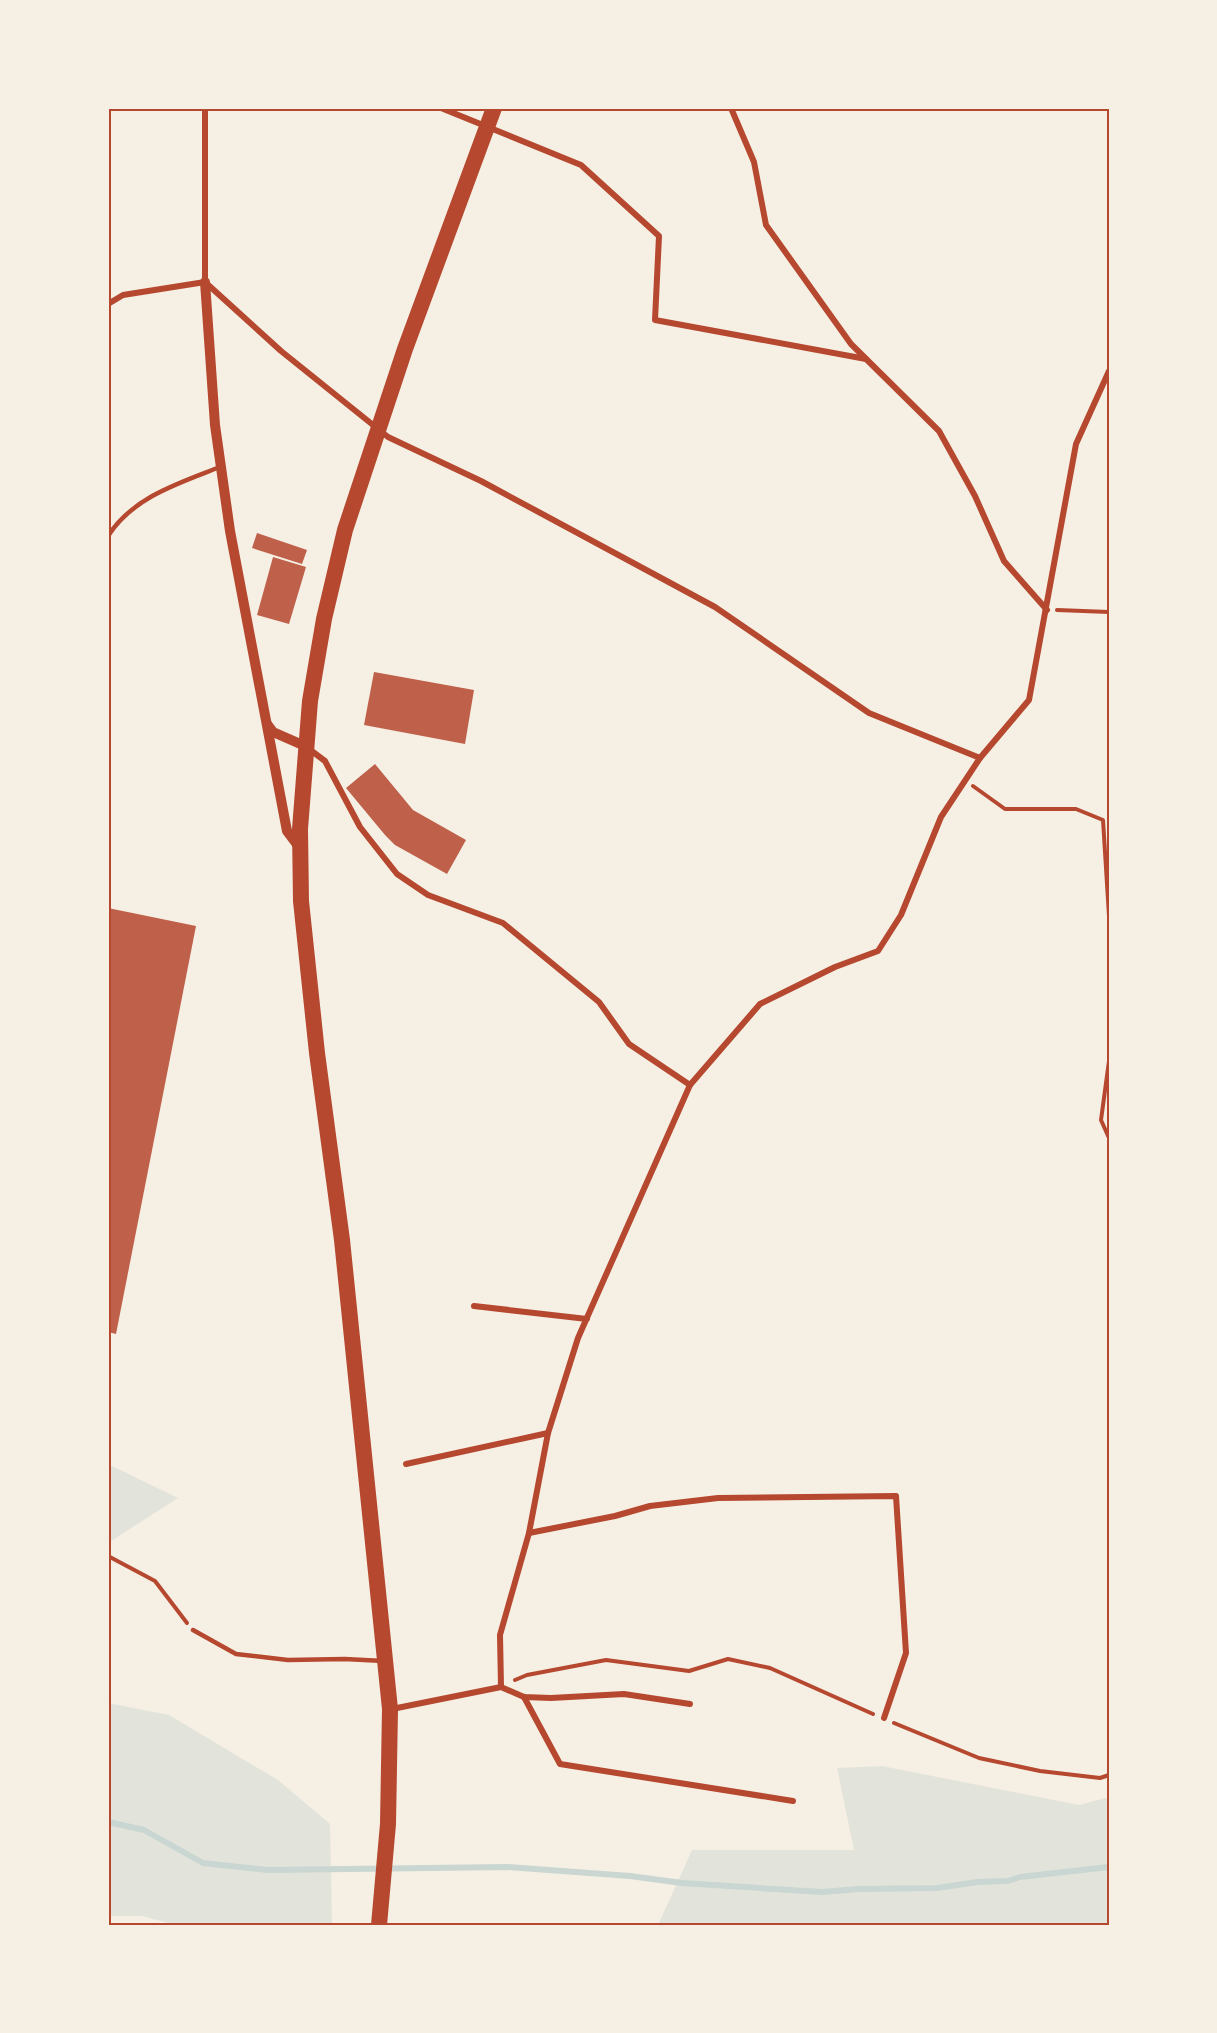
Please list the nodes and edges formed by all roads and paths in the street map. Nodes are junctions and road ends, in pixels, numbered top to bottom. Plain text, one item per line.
1 (205, 108) edge
2 (441, 108) edge
3 (494, 108) edge
4 (731, 108) edge
5 (487, 128) junction
6 (205, 282) junction
7 (108, 304) edge
8 (867, 359) junction
9 (1109, 371) edge
10 (377, 430) junction
11 (220, 467) junction
12 (108, 536) edge
13 (1047, 610) junction
14 (1109, 612) edge
15 (267, 724) junction
16 (305, 746) junction
17 (980, 758) junction
18 (965, 781) junction
19 (300, 849) junction
20 (1109, 915) edge
21 (1109, 1061) edge
22 (690, 1085) junction
23 (1109, 1138) edge
24 (474, 1306) dead end
25 (586, 1319) junction
26 (548, 1433) junction
27 (406, 1464) dead end
28 (529, 1533) junction
29 (108, 1556) edge
30 (193, 1630) joint
31 (386, 1661) junction
32 (501, 1688) junction
33 (524, 1697) junction
34 (690, 1704) dead end
35 (391, 1714) junction
36 (884, 1718) junction
37 (1109, 1775) edge
38 (793, 1801) dead end
39 (379, 1925) edge

1 - 6 street
2 - 5 street
3 - 5 highway
4 - 8 street
5 - 8 street
5 - 10 highway
6 - 7 street
6 - 10 street
6 - 11 street
8 - 13 street
9 - 13 street
10 - 16 highway
10 - 17 street
11 - 12 lane
11 - 15 street
13 - 14 path
13 - 17 street
15 - 16 street
15 - 19 street
16 - 19 highway
16 - 22 street
17 - 18 street
18 - 20 path
18 - 22 street
19 - 31 highway
21 - 23 path
22 - 25 street
24 - 25 street
25 - 26 street
26 - 27 street
26 - 28 street
28 - 32 street
28 - 36 street
29 - 30 path
30 - 31 lane
31 - 35 highway
32 - 33 street
32 - 35 street
32 - 36 path
33 - 34 street
33 - 38 street
35 - 39 highway
36 - 37 path

